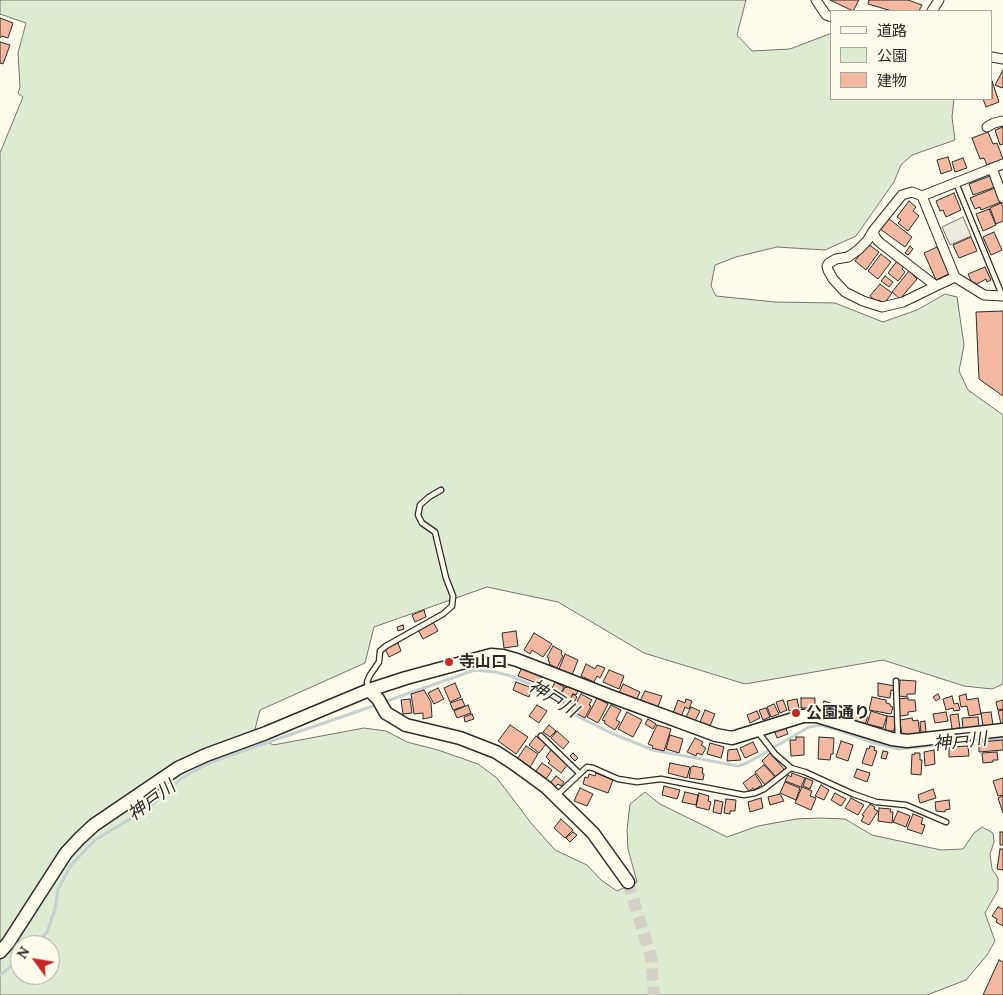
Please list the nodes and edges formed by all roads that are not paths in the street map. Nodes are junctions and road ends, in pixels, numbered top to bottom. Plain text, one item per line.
1 (816, 0) edge
2 (830, 16) edge
3 (1003, 121) edge
4 (987, 127) dead end
5 (1003, 164) edge
6 (992, 168) junction
7 (956, 182) junction
8 (922, 196) junction
9 (1003, 198) edge
10 (873, 231) junction
11 (955, 277) junction
12 (936, 286) junction
13 (1003, 296) edge
14 (441, 490) dead end
15 (896, 681) dead end
16 (370, 690) junction
17 (757, 730) junction
18 (1003, 730) edge
19 (541, 736) dead end
20 (898, 740) junction
21 (791, 768) junction
22 (579, 773) junction
23 (555, 797) junction
24 (946, 822) dead end
25 (628, 882) tunnel mouth
26 (0, 952) edge

1 - 2 street
3 - 4 street
5 - 6 street
6 - 7 street
6 - 9 street
7 - 8 street
7 - 13 lane
8 - 10 street
8 - 11 street
10 - 12 street
10 - 12 street
11 - 12 street
11 - 13 street
14 - 16 lane
15 - 20 lane
16 - 17 street
16 - 23 street
16 - 26 street
17 - 20 street
17 - 21 lane
18 - 20 street
19 - 22 lane
21 - 22 lane
21 - 24 lane
22 - 23 lane
23 - 25 street

